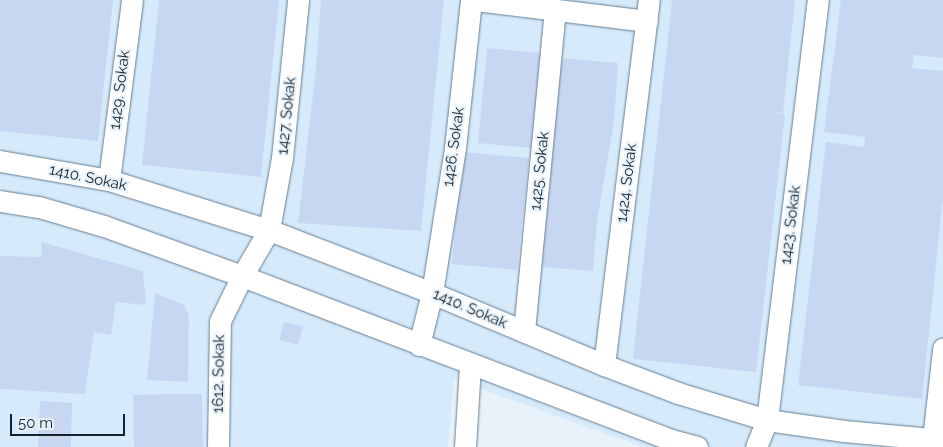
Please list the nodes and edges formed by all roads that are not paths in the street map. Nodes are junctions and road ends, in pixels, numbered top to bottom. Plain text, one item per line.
1 (132, 0) edge
2 (298, 0) edge
3 (472, 0) edge
4 (476, 0) edge
5 (649, 0) edge
6 (818, 0) edge
7 (555, 10) junction
8 (647, 21) junction
9 (0, 160) edge
10 (109, 180) junction
11 (0, 201) edge
12 (269, 230) junction
13 (242, 276) junction
14 (432, 292) junction
15 (524, 331) junction
16 (419, 345) junction
17 (943, 350) edge
18 (470, 365) junction
19 (604, 365) junction
20 (767, 420) junction
21 (938, 440) edge
22 (218, 447) edge
23 (465, 447) edge
24 (697, 447) edge
25 (756, 447) edge

1 - 10 street, 1429. Sokak
2 - 12 street, 1427. Sokak
3 - 14 street, 1426. Sokak
4 - 7 street
5 - 8 street, 1424. Sokak
6 - 20 street, 1423. Sokak
7 - 8 street
7 - 15 street, 1425. Sokak
8 - 19 street, 1424. Sokak
9 - 10 street, 1410. Sokak
10 - 12 street, 1410. Sokak
11 - 13 street
12 - 13 street
12 - 14 street, 1410. Sokak
13 - 16 street
13 - 22 street, 1612. Sokak
14 - 15 street, 1410. Sokak
14 - 16 street
15 - 19 street, 1410. Sokak
16 - 18 street
17 - 21 street
18 - 23 street
18 - 24 street
19 - 20 street, 1410. Sokak
20 - 21 street, 1410. Sokak
20 - 25 street, 1423. Sokak

